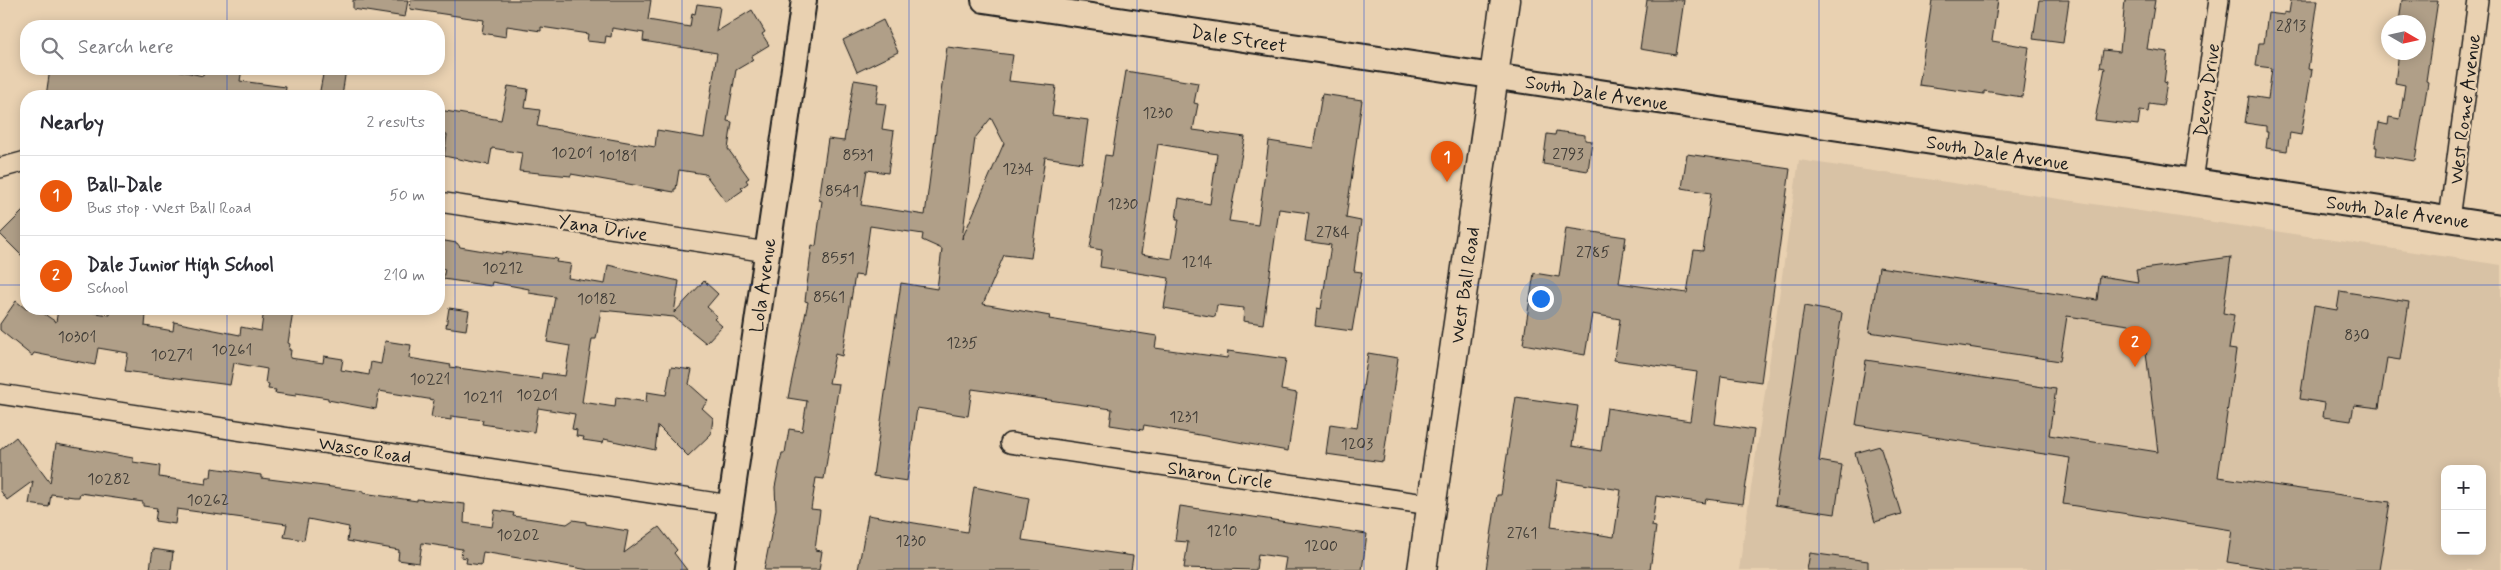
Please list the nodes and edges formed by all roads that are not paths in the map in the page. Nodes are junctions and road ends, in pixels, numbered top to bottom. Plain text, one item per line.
1 (804, 0) edge
2 (984, 0) edge
3 (1505, 0) edge
4 (2219, 0) edge
5 (2478, 0) edge
6 (1048, 5) edge
7 (1494, 76) junction
8 (20, 163) edge
9 (0, 168) edge
10 (2194, 181) junction
11 (445, 203) edge
12 (2449, 219) junction
13 (2501, 227) edge
14 (766, 252) junction
15 (0, 394) edge
16 (1010, 442) dead end
17 (730, 505) junction
18 (1431, 505) junction
19 (721, 570) edge
20 (1422, 570) edge

1 - 14 street, Lola Avenue
2 - 6 street, Dale Street
3 - 7 main road, West Ball Road
4 - 10 street, Devoy Drive
5 - 12 street, West Rome Avenue
6 - 7 street, Dale Street
7 - 10 street, South Dale Avenue
7 - 18 main road, West Ball Road
8 - 9 street
10 - 12 street, South Dale Avenue
11 - 14 street, Yana Drive
12 - 13 street, South Dale Avenue
14 - 17 street, Lola Avenue
15 - 17 street, Wasco Road
16 - 18 street, Sharon Circle
17 - 19 street, Lola Avenue
18 - 20 main road, West Ball Road

